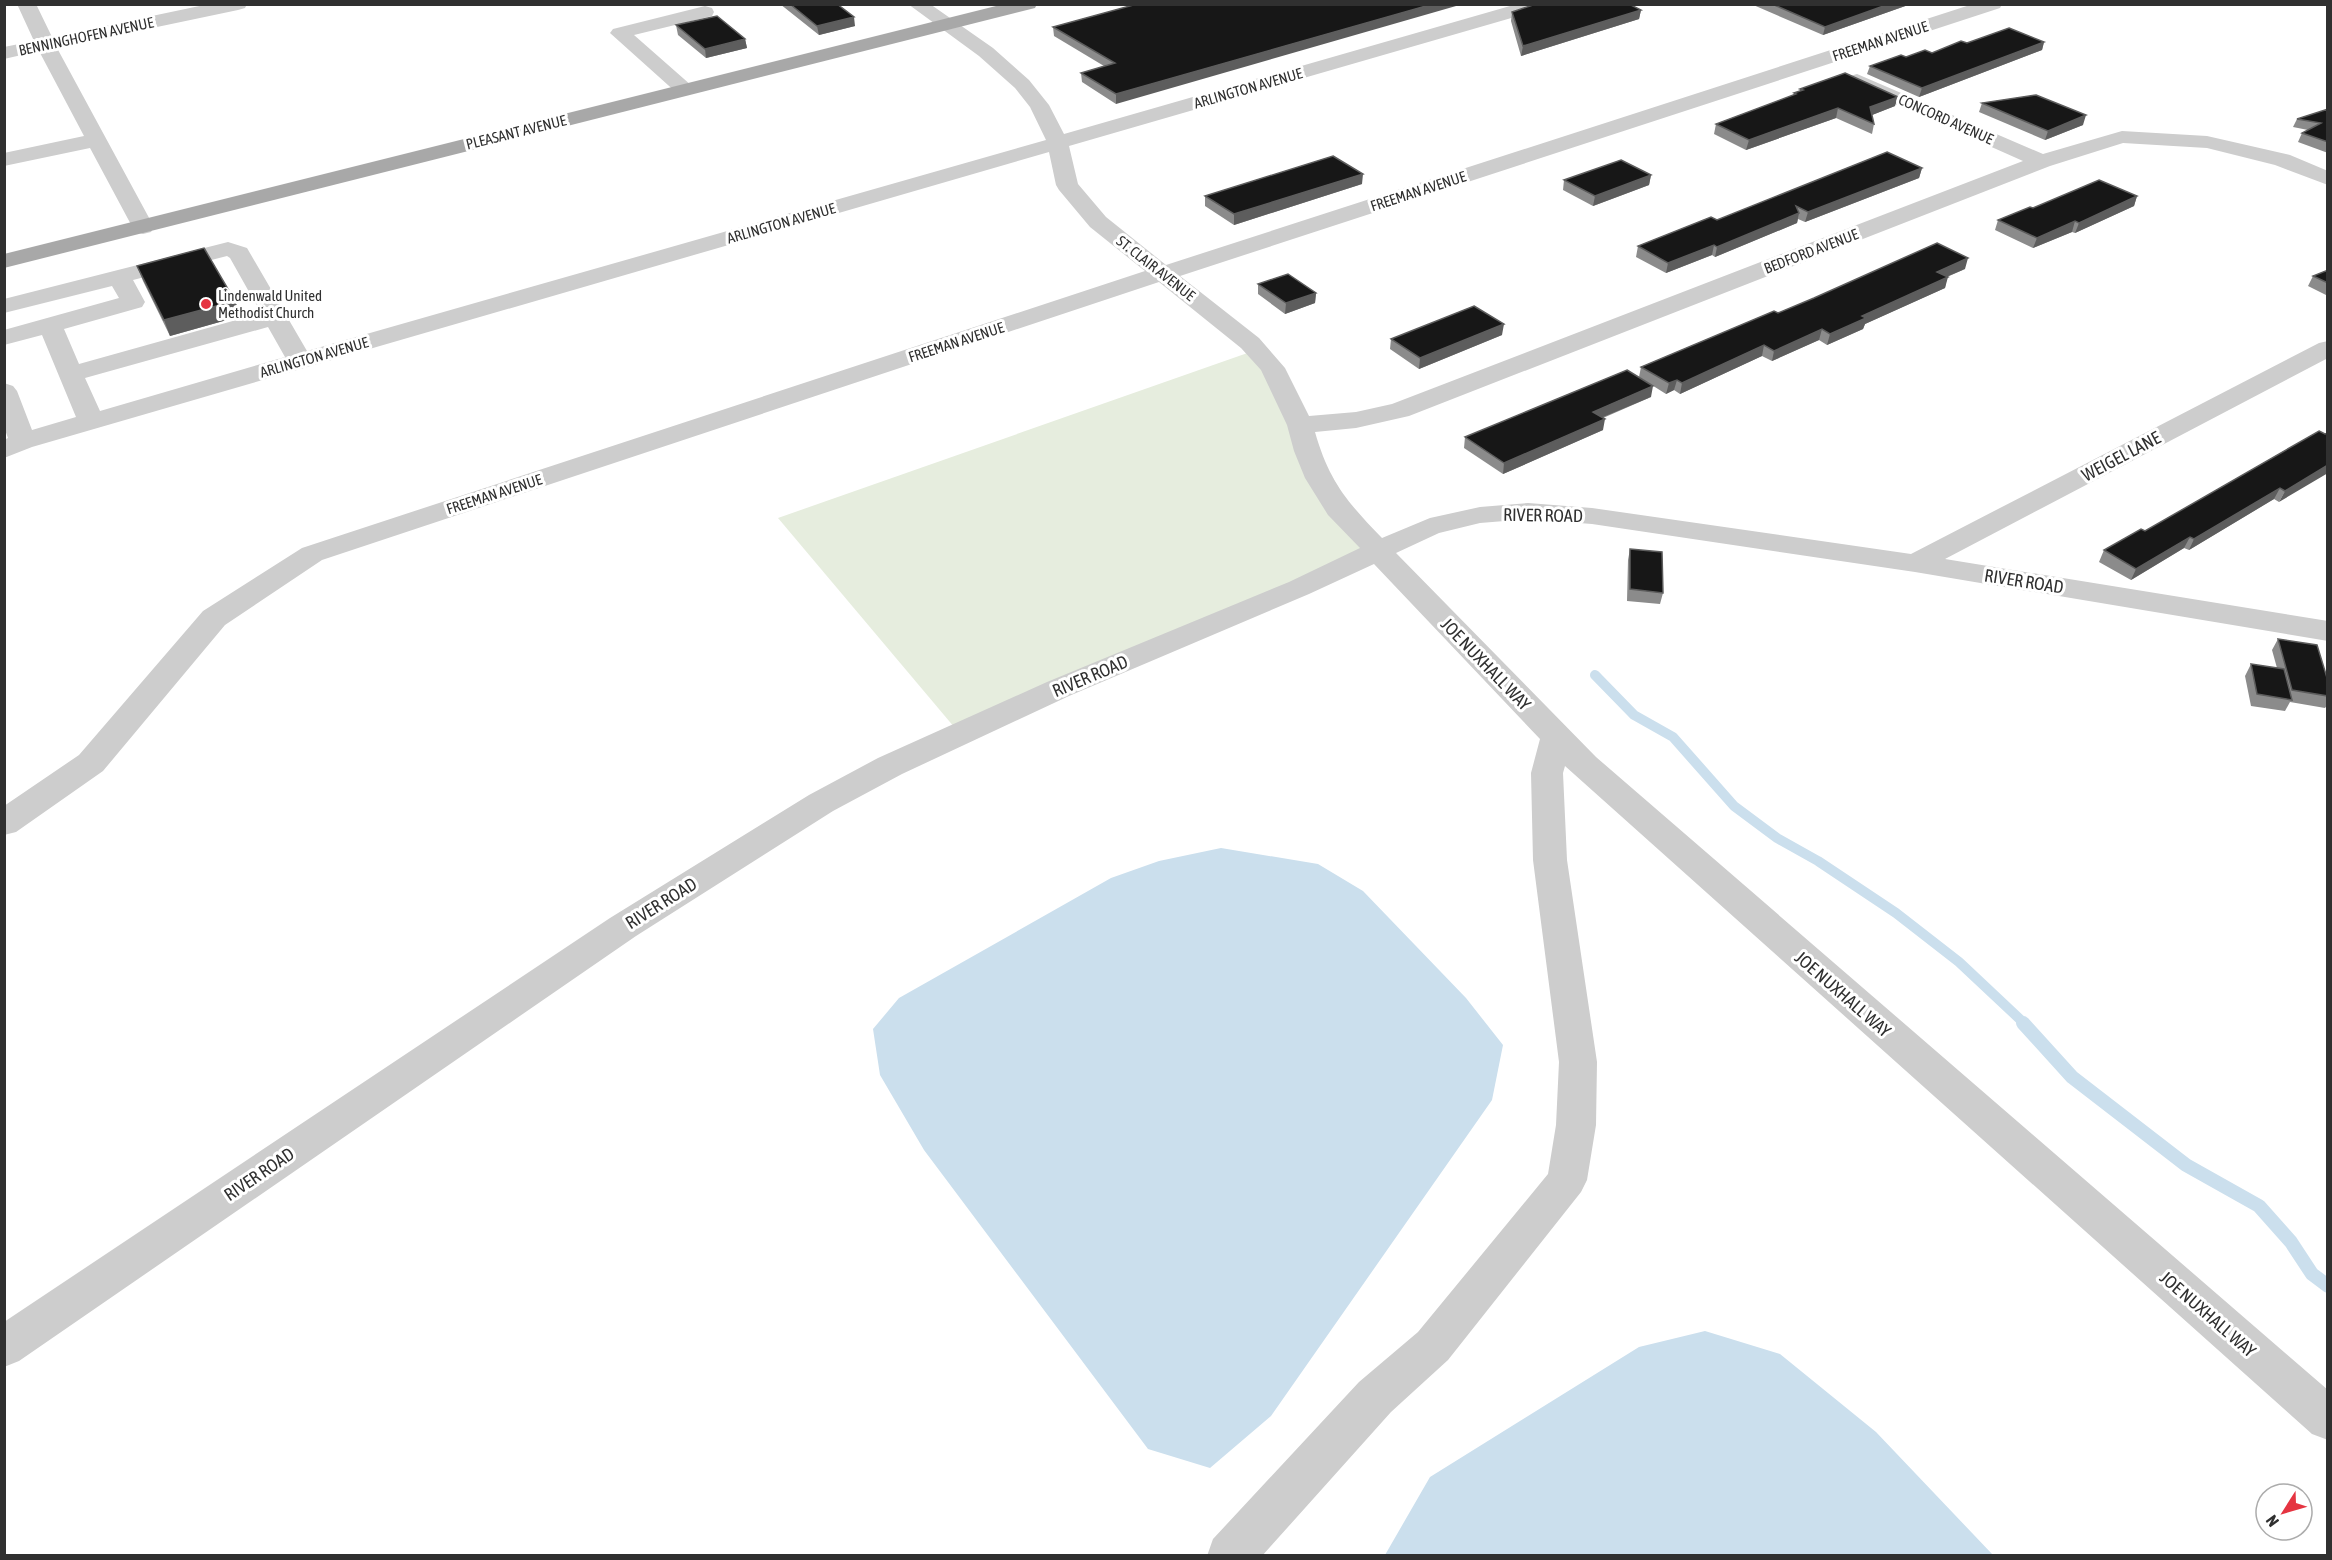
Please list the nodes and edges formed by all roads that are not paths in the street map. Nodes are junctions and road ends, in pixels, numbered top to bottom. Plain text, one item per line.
1 (26, 4) edge
2 (238, 4) edge
3 (917, 4) edge
4 (1028, 4) edge
5 (1539, 4) edge
6 (1993, 4) edge
7 (196, 9) edge
8 (705, 12) dead end
9 (946, 25) junction
10 (45, 44) junction
11 (4, 53) edge
12 (1817, 62) junction
13 (685, 90) junction
14 (96, 140) junction
15 (1058, 143) junction
16 (4, 160) edge
17 (2042, 161) junction
18 (2328, 179) edge
19 (143, 226) junction
20 (4, 261) edge
21 (1164, 273) junction
22 (119, 276) junction
23 (4, 306) edge
24 (275, 317) junction
25 (50, 326) junction
26 (4, 338) edge
27 (2328, 348) edge
28 (222, 358) junction
29 (300, 361) junction
30 (71, 374) junction
31 (152, 378) junction
32 (4, 391) edge
33 (91, 421) junction
34 (1300, 425) junction
35 (14, 445) edge
36 (1376, 550) junction
37 (1915, 563) junction
38 (2328, 631) edge
39 (1557, 737) junction
40 (4, 823) edge
41 (4, 1347) edge
42 (2328, 1419) edge
43 (1230, 1556) edge

1 - 10 street
2 - 7 street, BENNINGHOFEN AVENUE
3 - 9 street, ST. CLAIR AVENUE
4 - 9 main road, PLEASANT AVENUE
5 - 15 street, ARLINGTON AVENUE
6 - 12 street, FREEMAN AVENUE
7 - 10 street, BENNINGHOFEN AVENUE
8 - 13 street
9 - 13 main road, PLEASANT AVENUE
9 - 15 street, ST. CLAIR AVENUE
10 - 11 street, BENNINGHOFEN AVENUE
10 - 14 street
12 - 17 street, CONCORD AVENUE
12 - 21 street, FREEMAN AVENUE
13 - 19 main road, PLEASANT AVENUE
14 - 16 street
14 - 19 street
15 - 21 street, ST. CLAIR AVENUE
15 - 29 street, ARLINGTON AVENUE
17 - 18 street, BEDFORD AVENUE
17 - 34 street, BEDFORD AVENUE
19 - 20 main road, PLEASANT AVENUE
21 - 34 street, ST. CLAIR AVENUE
21 - 40 street, FREEMAN AVENUE
22 - 23 street
22 - 24 street
22 - 25 street
24 - 28 street
24 - 29 street
25 - 26 street
25 - 30 street
27 - 37 street, WEIGEL LANE
28 - 29 street, ARLINGTON AVENUE
28 - 31 street
28 - 31 street, ARLINGTON AVENUE
30 - 31 street
30 - 33 street
31 - 33 street, ARLINGTON AVENUE
32 - 35 street
33 - 35 street, ARLINGTON AVENUE
34 - 36 street, ST. CLAIR AVENUE
36 - 37 street, RIVER ROAD
36 - 39 street, JOE NUXHALL WAY
36 - 41 street, RIVER ROAD
37 - 38 street, RIVER ROAD
39 - 42 street, JOE NUXHALL WAY
39 - 43 street

